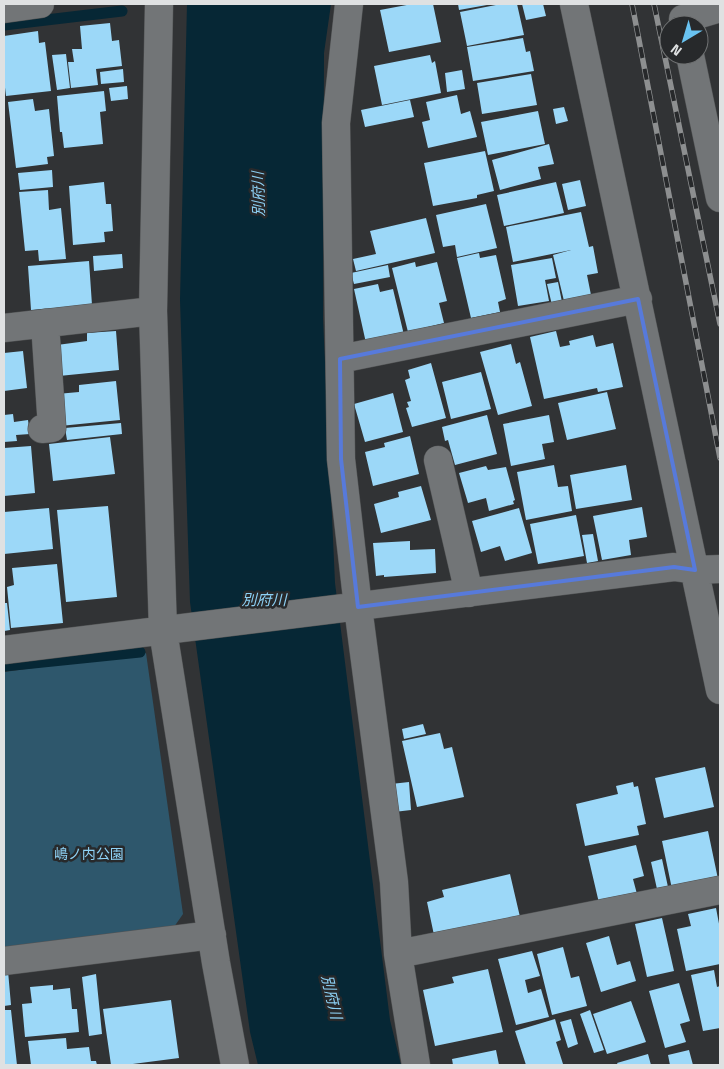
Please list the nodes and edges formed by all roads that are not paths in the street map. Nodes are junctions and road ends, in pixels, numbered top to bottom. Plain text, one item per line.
1 (40, 4) edge
2 (159, 4) edge
3 (349, 4) edge
4 (574, 4) edge
5 (4, 8) edge
6 (720, 8) edge
7 (687, 15) edge
8 (692, 65) edge
9 (720, 198) edge
10 (638, 299) junction
11 (153, 311) junction
12 (45, 323) junction
13 (4, 328) edge
14 (340, 359) junction
15 (42, 429) dead end
16 (438, 460) dead end
17 (708, 570) edge
18 (469, 593) junction
19 (358, 607) junction
20 (163, 631) junction
21 (4, 650) edge
22 (720, 690) edge
23 (720, 890) edge
24 (212, 935) junction
25 (398, 954) junction
26 (4, 961) edge
27 (235, 1065) edge
28 (416, 1065) edge

1 - 5 street
2 - 11 street
3 - 14 street
4 - 10 street
6 - 7 street
8 - 9 street
10 - 14 street
10 - 17 street
11 - 12 street
11 - 20 street
12 - 13 street
12 - 15 street
14 - 19 street
16 - 18 street
17 - 18 street
17 - 22 street
18 - 19 street
19 - 20 street
19 - 25 street
20 - 21 street
20 - 24 street
23 - 25 street
24 - 26 street
24 - 27 street
25 - 28 street

